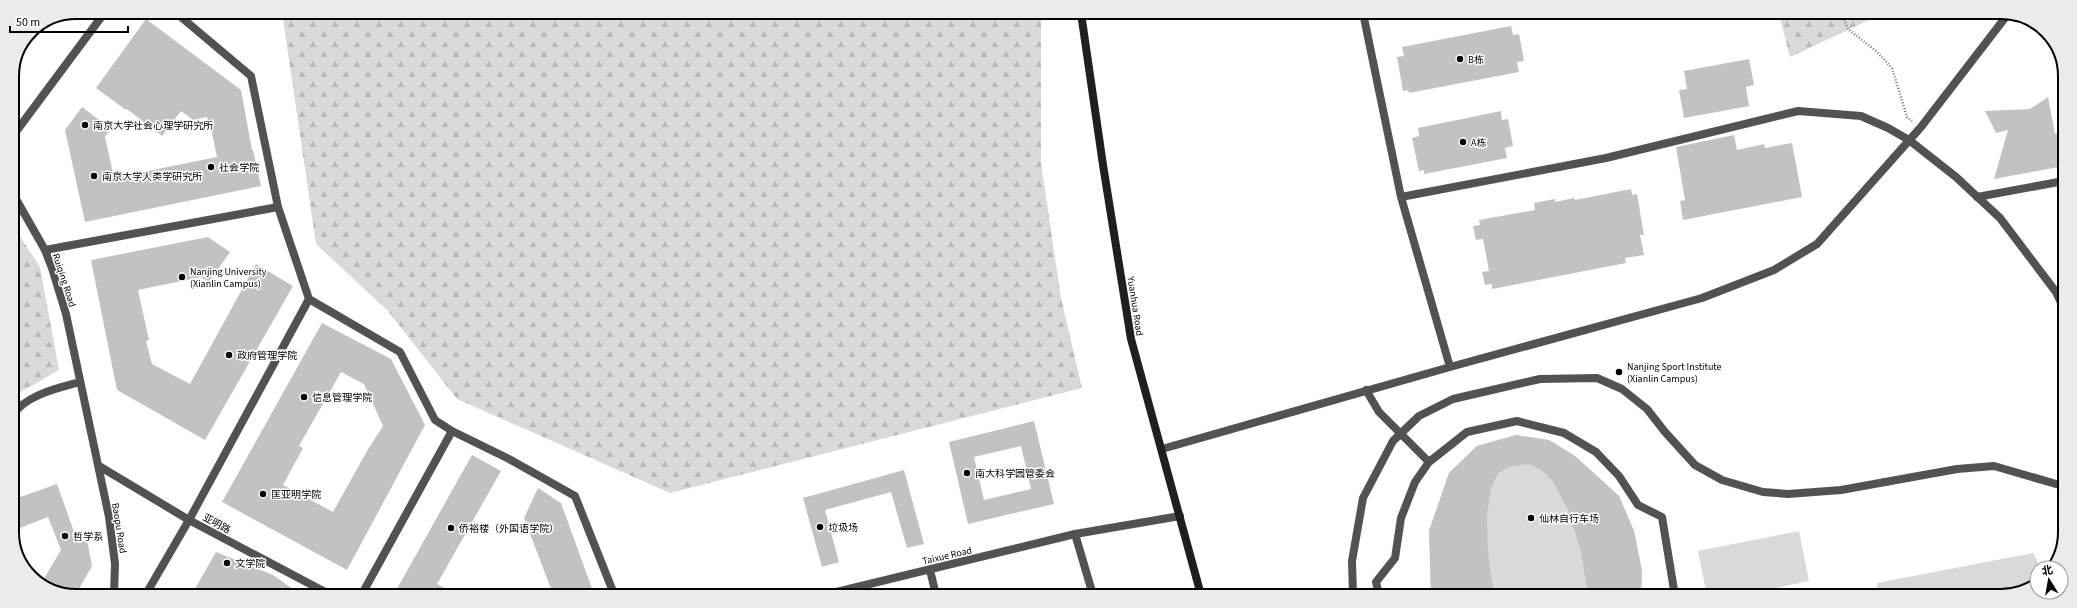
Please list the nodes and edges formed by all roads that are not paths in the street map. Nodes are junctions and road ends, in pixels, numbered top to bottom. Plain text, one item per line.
1 (100, 19) edge
2 (183, 19) edge
3 (1082, 19) edge
4 (1364, 19) edge
5 (2004, 19) edge
6 (19, 128) edge
7 (1909, 140) junction
8 (2058, 181) edge
9 (1401, 197) junction
10 (1977, 197) junction
11 (19, 204) edge
12 (278, 207) junction
13 (45, 250) junction
14 (2058, 296) edge
15 (309, 299) junction
16 (1450, 366) junction
17 (80, 382) junction
18 (1366, 390) junction
19 (19, 409) edge
20 (452, 431) junction
21 (1401, 434) junction
22 (1162, 449) junction
23 (1429, 462) junction
24 (98, 466) junction
25 (2058, 485) edge
26 (1180, 516) junction
27 (189, 520) junction
28 (1075, 534) junction
29 (930, 570) junction
30 (114, 589) edge
31 (149, 589) edge
32 (320, 589) edge
33 (365, 589) edge
34 (612, 589) edge
35 (846, 589) edge
36 (935, 589) edge
37 (1091, 589) edge
38 (1200, 589) edge
39 (1353, 589) edge
40 (1378, 589) edge
41 (1674, 589) edge

1 - 6 street
2 - 12 street
3 - 22 street, Yuanhua Road
4 - 9 street
5 - 7 street
7 - 9 street
7 - 10 street
7 - 16 street
8 - 10 street
9 - 16 street
10 - 14 street
11 - 13 street, Ruiqing Road
12 - 13 street
12 - 15 street
13 - 17 street, Ruiqing Road
15 - 20 street
15 - 27 street
16 - 18 street
17 - 19 street
17 - 24 street, Ruiqing Road
18 - 21 street
18 - 22 street
20 - 33 street
20 - 34 street
21 - 23 street
21 - 25 street
21 - 39 street
22 - 26 street, Yuanhua Road
23 - 40 street
23 - 41 street
24 - 27 street, 亚明路
24 - 30 street, Baopu Road
26 - 28 street, Taixue Road
26 - 38 street, Yuanhua Road
27 - 31 street
27 - 32 street, 亚明路
28 - 29 street, Taixue Road
28 - 37 street
29 - 35 street, Taixue Road
29 - 36 street

